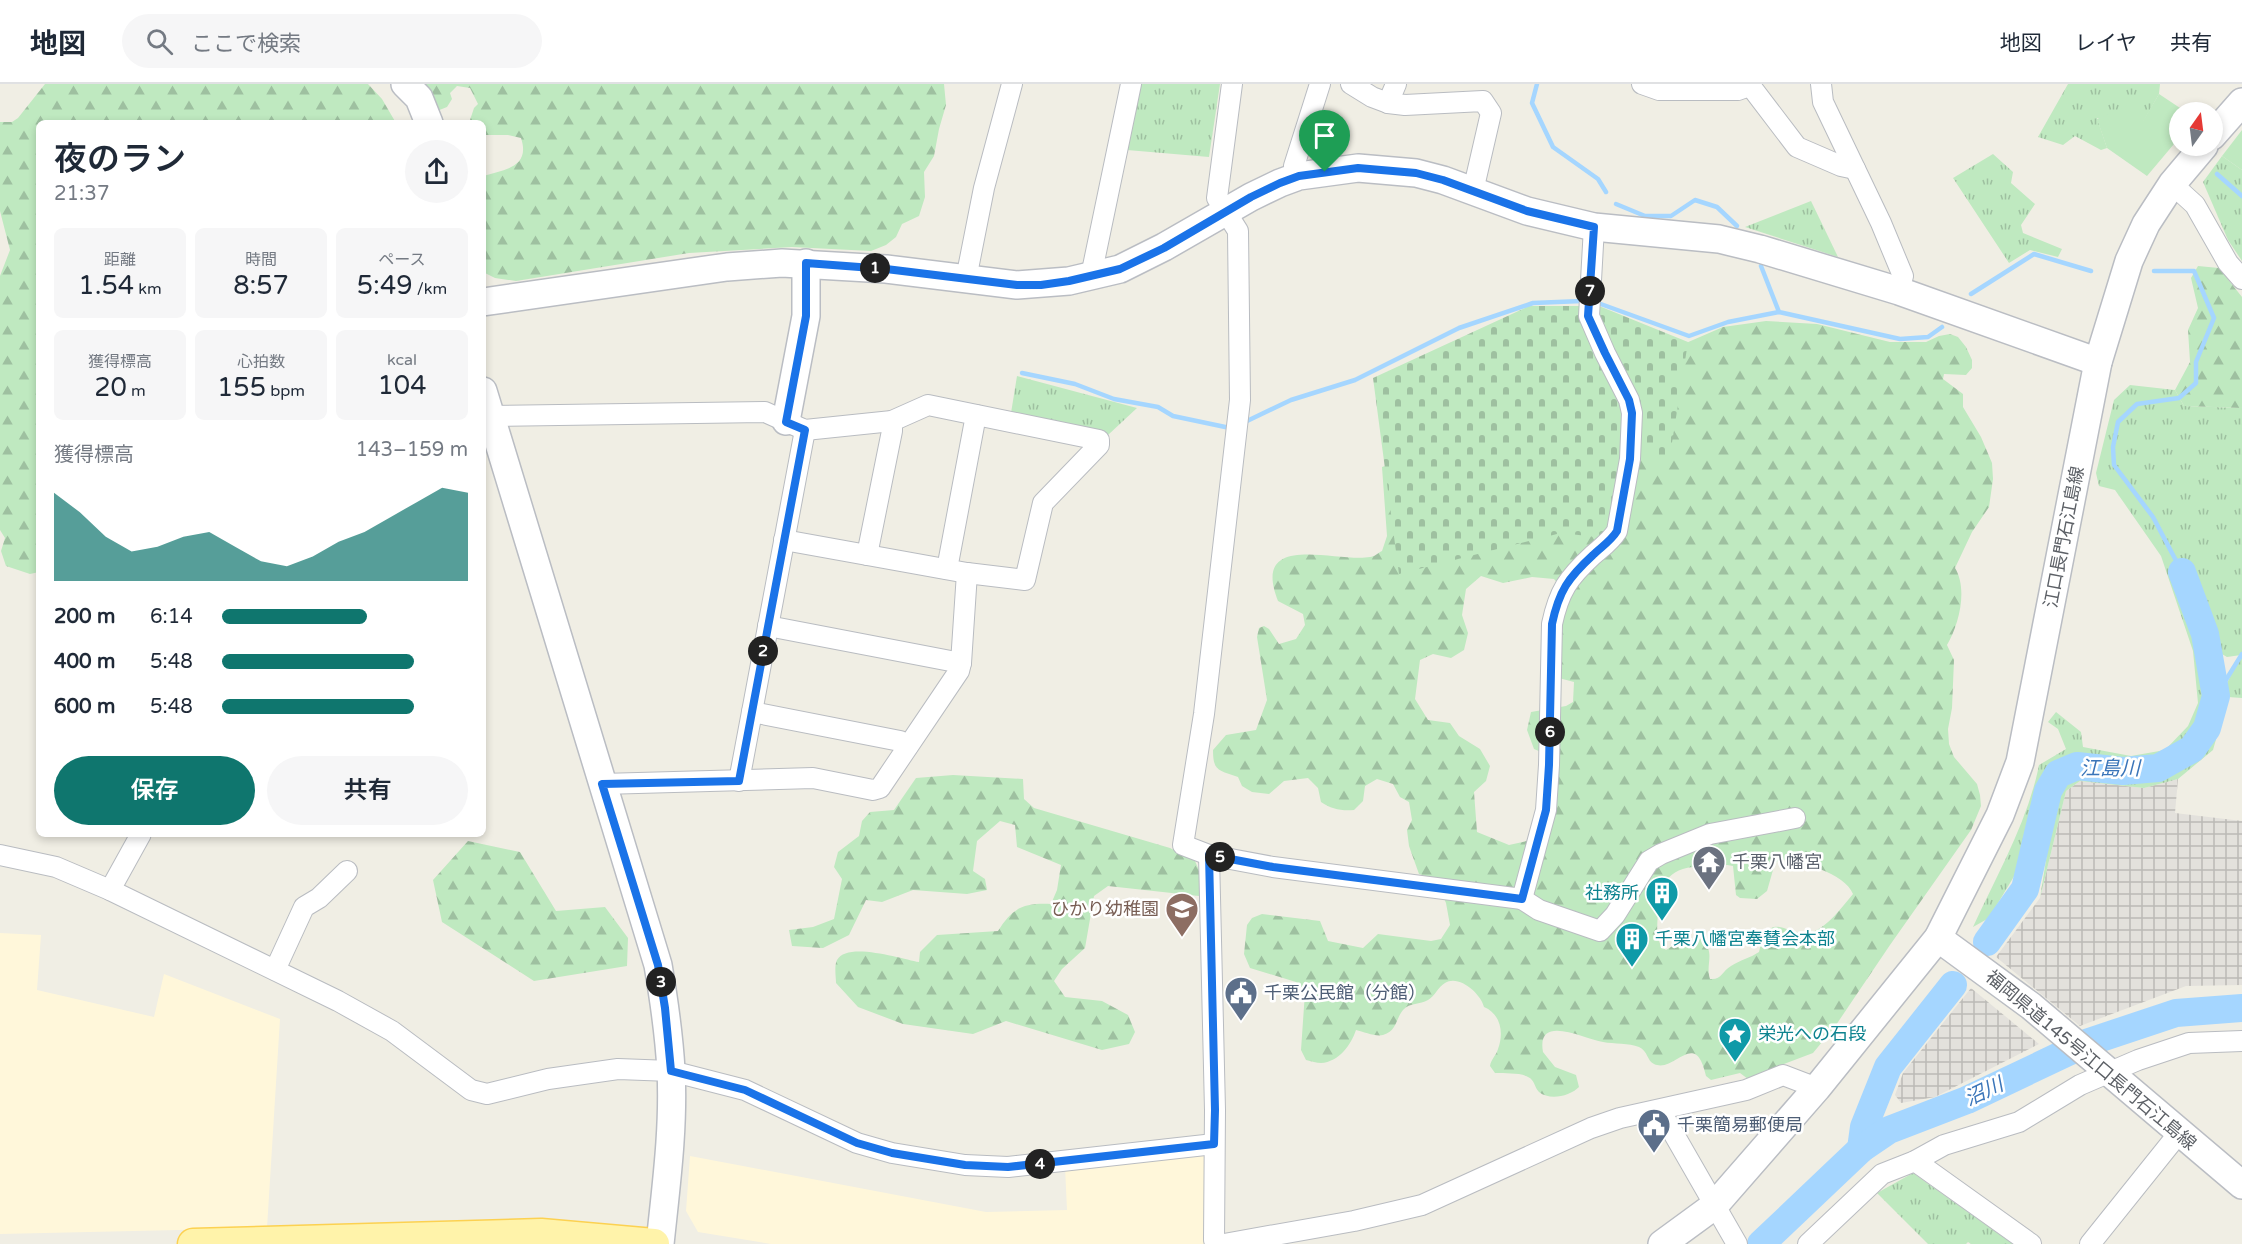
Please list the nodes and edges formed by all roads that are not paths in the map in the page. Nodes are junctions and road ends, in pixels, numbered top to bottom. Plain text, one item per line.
1 (405, 84) edge
2 (1012, 84) edge
3 (1131, 84) edge
4 (1232, 84) edge
5 (1320, 84) edge
6 (1351, 84) edge
7 (1396, 84) edge
8 (1642, 84) edge
9 (1821, 84) edge
10 (1749, 85) edge
11 (2242, 102) edge
12 (1388, 103) junction
13 (428, 120) edge
14 (2223, 124) edge
15 (2196, 156) edge
16 (1854, 169) junction
17 (1299, 176) junction
18 (2172, 184) junction
19 (1473, 191) junction
20 (1225, 212) junction
21 (1594, 227) junction
22 (806, 263) junction
23 (1091, 276) junction
24 (966, 279) junction
25 (2242, 279) edge
26 (1899, 291) junction
27 (486, 302) edge
28 (2098, 362) junction
29 (486, 403) edge
30 (976, 415) junction
31 (892, 421) junction
32 (796, 426) junction
33 (784, 540) junction
34 (867, 555) junction
35 (947, 569) junction
36 (967, 573) junction
37 (768, 626) junction
38 (961, 663) junction
39 (752, 712) junction
40 (908, 746) junction
41 (739, 781) junction
42 (602, 784) junction
43 (1795, 818) dead end
44 (139, 837) edge
45 (0, 855) edge
46 (1209, 855) junction
47 (347, 871) dead end
48 (110, 890) junction
49 (1522, 899) junction
50 (1938, 938) junction
51 (275, 970) junction
52 (2242, 1041) edge
53 (2103, 1068) junction
54 (671, 1071) junction
55 (1817, 1088) junction
56 (1660, 1110) junction
57 (2179, 1133) junction
58 (1214, 1144) junction
59 (1915, 1161) junction
60 (2242, 1185) edge
61 (1714, 1206) junction
62 (1733, 1238) edge
63 (449, 1240) edge
64 (193, 1244) edge
65 (654, 1244) edge
66 (660, 1244) edge
67 (1217, 1244) edge
68 (1224, 1244) edge
69 (1662, 1244) edge
70 (1808, 1244) edge
71 (2031, 1244) edge
72 (2090, 1244) edge

1 - 13 street
2 - 24 street
3 - 23 street
4 - 20 street
5 - 17 street
6 - 12 street
7 - 12 street
8 - 10 street
9 - 16 street
10 - 16 street
11 - 14 street
12 - 19 street
15 - 18 street, 江口長門石江島線
16 - 26 street
17 - 19 street
17 - 20 street
18 - 25 street
18 - 28 street, 江口長門石江島線
19 - 21 street
20 - 23 street
20 - 46 street
21 - 26 street
21 - 49 street
22 - 24 street
22 - 27 street
22 - 32 street
23 - 24 street
26 - 28 street
28 - 50 street, 江口長門石江島線
29 - 32 street
29 - 42 street
30 - 31 street
30 - 35 street
30 - 36 street
31 - 32 street
31 - 34 street
32 - 33 street
33 - 34 street
33 - 37 street
34 - 35 street
35 - 36 street
36 - 38 street
37 - 38 street
37 - 39 street
38 - 40 street
39 - 40 street
39 - 41 street
40 - 41 street
41 - 42 street
42 - 54 street
43 - 49 street
44 - 48 street
45 - 48 street
46 - 49 street
46 - 58 street
47 - 51 street
48 - 51 street
50 - 53 street, 福岡県道145号江口長門石江島線
50 - 55 street, 江口長門石江島線
51 - 54 street
52 - 53 street
53 - 57 street, 福岡県道145号江口長門石江島線
53 - 59 street
54 - 58 street
54 - 66 street
55 - 56 street
55 - 61 street, 江口長門石江島線
56 - 61 street
56 - 68 street
57 - 60 street, 福岡県道145号江口長門石江島線
57 - 72 street
58 - 67 street
59 - 70 street
59 - 71 street
61 - 62 street
61 - 69 street, 江口長門石江島線
63 - 64 main road
63 - 65 main road

